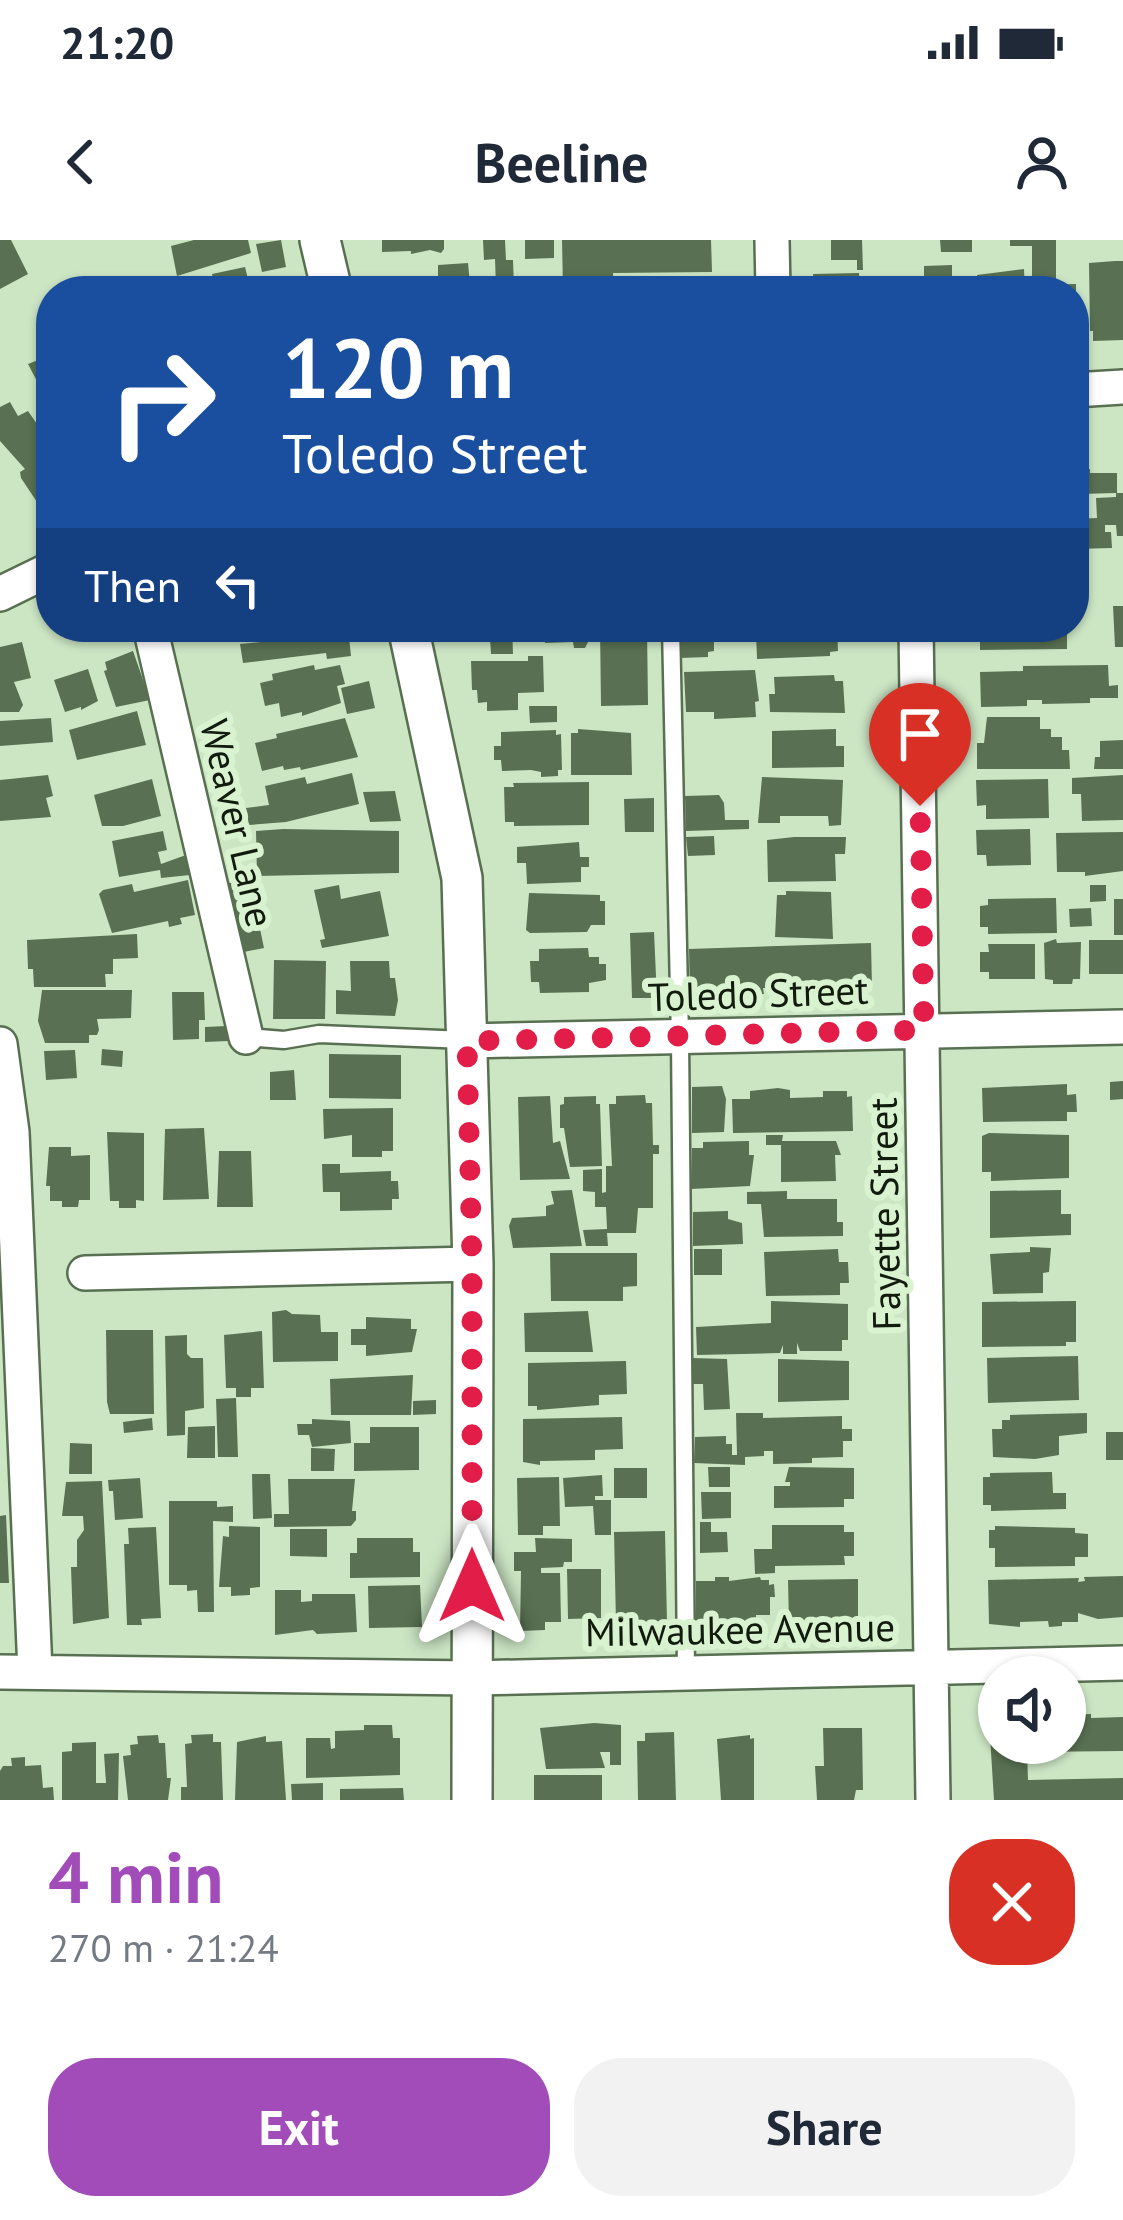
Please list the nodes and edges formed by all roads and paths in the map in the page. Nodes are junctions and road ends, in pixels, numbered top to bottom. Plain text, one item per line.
1 (320, 240) edge
2 (772, 240) edge
3 (328, 276) edge
4 (773, 276) edge
5 (1123, 387) edge
6 (1089, 389) edge
7 (36, 576) edge
8 (0, 594) edge
9 (153, 642) edge
10 (410, 642) edge
11 (670, 642) edge
12 (916, 642) edge
13 (1123, 1027) edge
14 (924, 1030) junction
15 (245, 1037) joint
16 (680, 1038) junction
17 (467, 1041) junction
18 (0, 1043) edge
19 (472, 1264) junction
20 (85, 1273) dead end
21 (1123, 1663) edge
22 (930, 1666) junction
23 (0, 1672) edge
24 (35, 1672) junction
25 (686, 1672) junction
26 (472, 1678) junction
27 (472, 1800) edge
28 (933, 1800) edge

1 - 3 street
2 - 4 street
5 - 6 street
7 - 8 street
9 - 15 street, Weaver Lane
10 - 17 street
11 - 16 lane
12 - 14 street, Fayette Street
13 - 14 street, Toledo Street
14 - 16 street, Toledo Street
14 - 22 street, Fayette Street
15 - 17 lane
16 - 17 street, Toledo Street
16 - 25 lane
17 - 19 street
18 - 24 street
19 - 20 street
19 - 26 street
21 - 22 street, Milwaukee Avenue
22 - 25 street, Milwaukee Avenue
22 - 28 street, Fayette Street
23 - 24 street, Milwaukee Avenue
24 - 26 street, Milwaukee Avenue
25 - 26 street, Milwaukee Avenue
26 - 27 street

